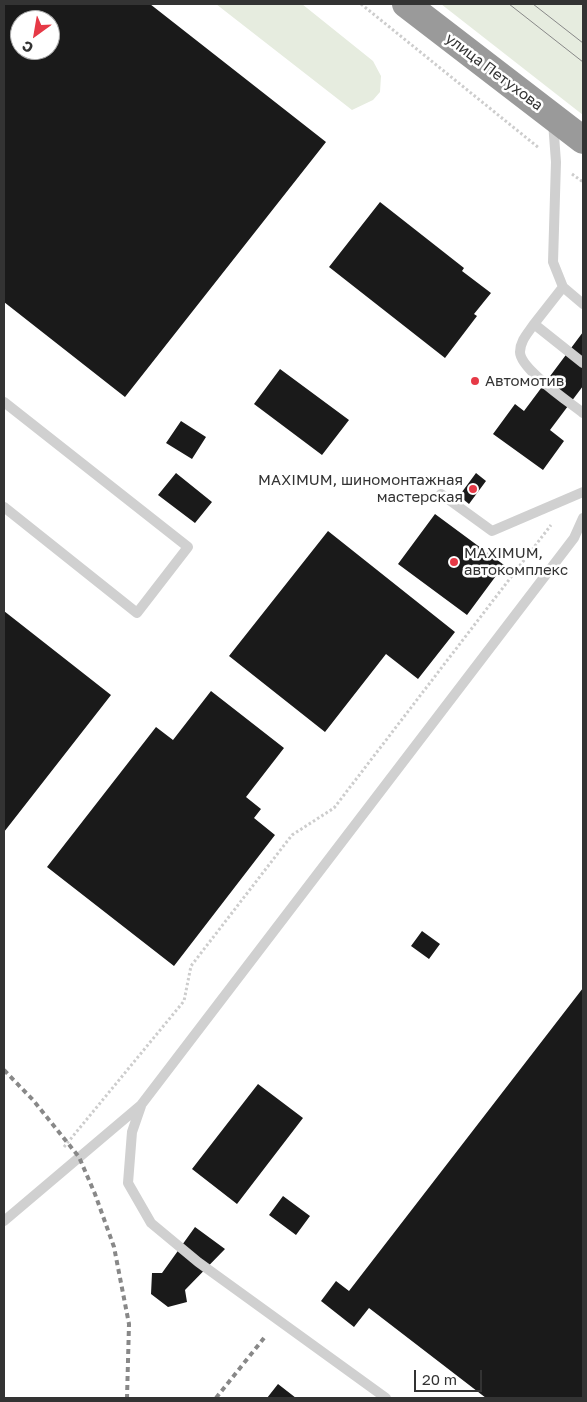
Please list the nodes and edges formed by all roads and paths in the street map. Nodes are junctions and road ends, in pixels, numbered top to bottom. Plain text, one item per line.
1 (361, 4) edge
2 (406, 4) edge
3 (552, 116) junction
4 (583, 140) edge
5 (556, 162) junction
6 (583, 182) edge
7 (563, 287) junction
8 (583, 304) edge
9 (534, 324) junction
10 (583, 363) edge
11 (4, 402) edge
12 (583, 413) edge
13 (583, 492) edge
14 (442, 494) dead end
15 (572, 496) junction
16 (4, 507) edge
17 (583, 518) edge
18 (141, 1105) junction
19 (52, 1180) junction
20 (4, 1220) edge
21 (386, 1398) edge

1 - 5 path
2 - 3 highway, улица Петухова
3 - 4 highway, улица Петухова
3 - 5 lane
5 - 6 path
5 - 7 lane
7 - 8 lane
7 - 9 lane
9 - 10 lane
9 - 12 lane
11 - 16 lane
13 - 15 lane
14 - 15 lane
15 - 19 path
17 - 18 lane
18 - 19 lane
18 - 21 lane
19 - 20 lane

